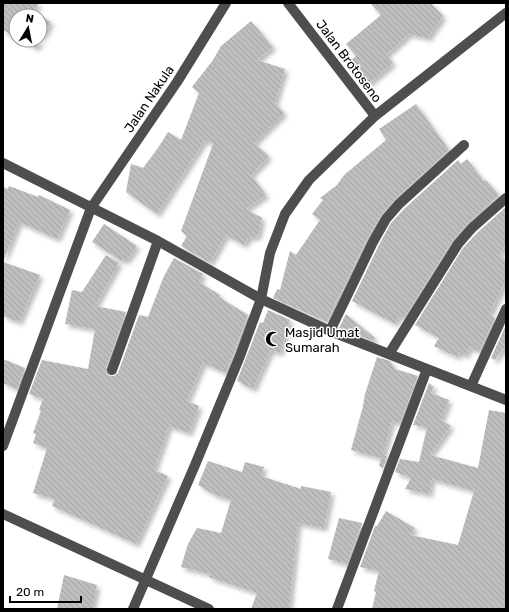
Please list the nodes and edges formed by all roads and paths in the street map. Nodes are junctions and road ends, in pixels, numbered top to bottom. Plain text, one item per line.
1 (226, 3) edge
2 (288, 3) edge
3 (506, 13) edge
4 (374, 116) junction
5 (464, 145) dead end
6 (3, 163) edge
7 (506, 198) edge
8 (91, 208) junction
9 (158, 241) junction
10 (261, 299) junction
11 (506, 310) edge
12 (330, 331) junction
13 (390, 354) junction
14 (427, 369) junction
15 (112, 370) dead end
16 (471, 386) junction
17 (506, 400) edge
18 (3, 446) edge
19 (3, 514) edge
20 (145, 578) junction
21 (133, 609) edge
22 (209, 609) edge
23 (337, 609) edge

1 - 8 street, Jalan Nakula
2 - 4 street, Jalan Brotoseno
3 - 4 street
4 - 10 street
5 - 12 street
6 - 8 street
7 - 13 street
8 - 9 street
8 - 18 street, Jalan Nakula
9 - 10 street
9 - 15 street
10 - 12 street
10 - 20 street
11 - 16 street
12 - 13 street
13 - 14 street
14 - 16 street
14 - 23 street
16 - 17 street
19 - 20 street
20 - 21 street
20 - 22 street

